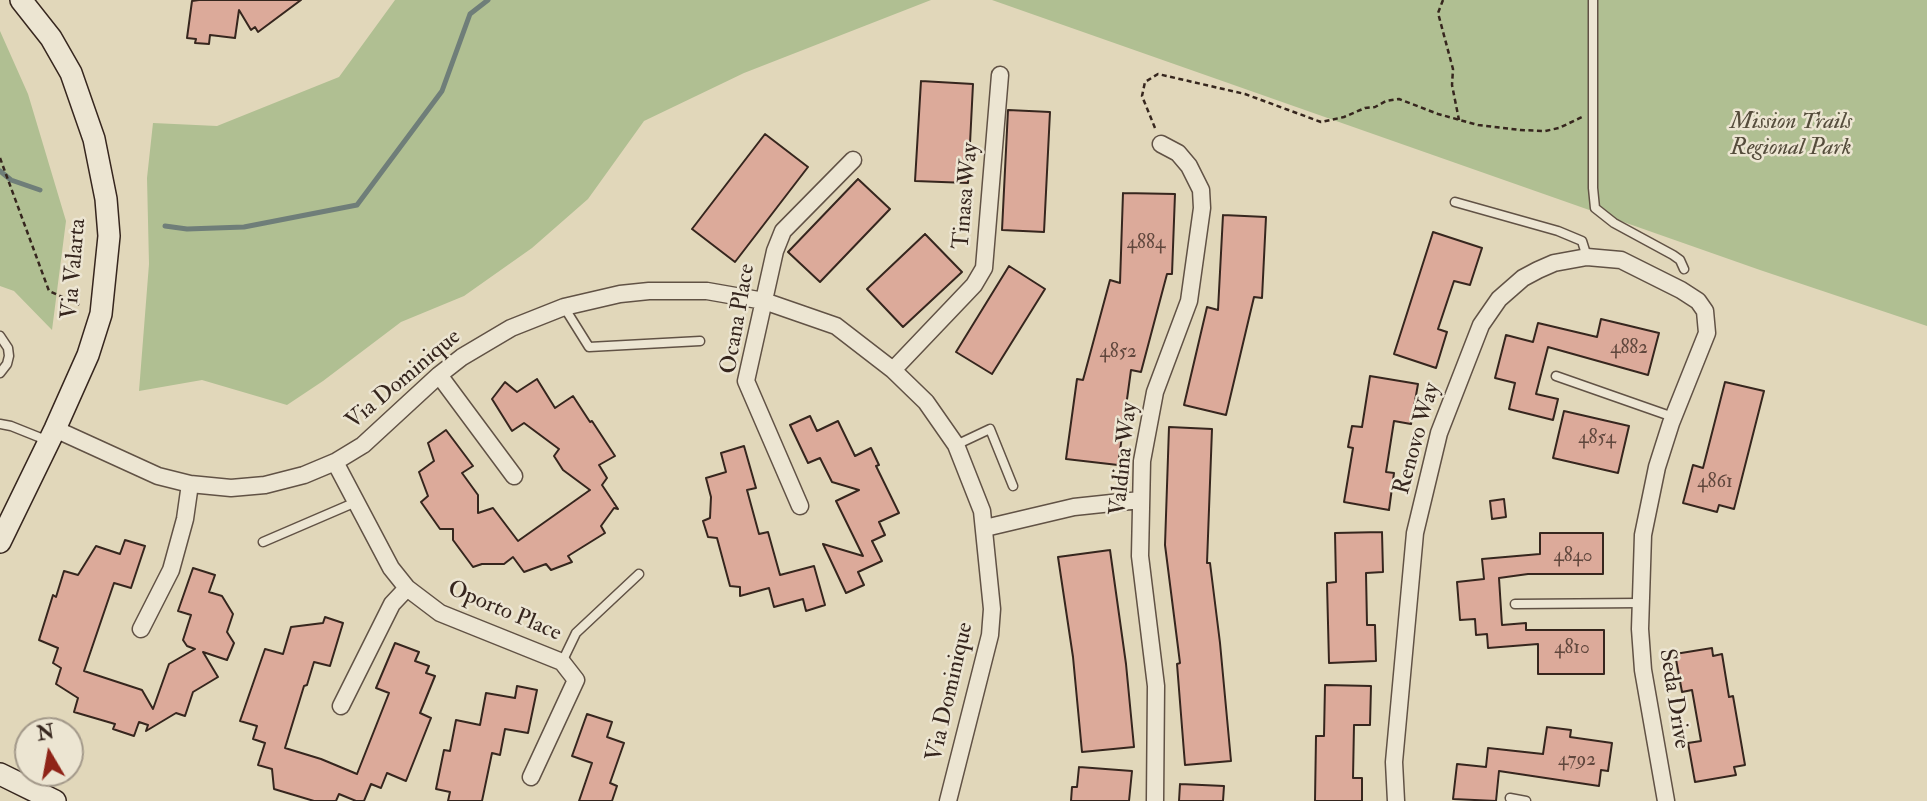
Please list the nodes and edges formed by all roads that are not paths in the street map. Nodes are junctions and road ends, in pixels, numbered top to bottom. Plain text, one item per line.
1 (21, 0) edge
2 (1593, 0) edge
3 (1000, 75) dead end
4 (1161, 144) road end
5 (853, 160) dead end
6 (1455, 202) dead end
7 (1587, 257) junction
8 (1684, 269) dead end
9 (1681, 290) joint
10 (764, 301) junction
11 (564, 307) junction
12 (0, 336) edge
13 (700, 341) dead end
14 (893, 370) junction
15 (0, 373) edge
16 (439, 375) junction
17 (1556, 376) dead end
18 (1673, 417) junction
19 (0, 424) edge
20 (52, 435) junction
21 (956, 445) junction
22 (335, 462) junction
23 (514, 476) dead end
24 (190, 484) junction
25 (1013, 486) dead end
26 (1140, 500) junction
27 (356, 502) junction
28 (800, 506) dead end
29 (985, 528) junction
30 (0, 542) edge
31 (263, 542) dead end
32 (639, 574) dead end
33 (407, 588) junction
34 (1640, 603) junction
35 (1515, 604) dead end
36 (141, 629) dead end
37 (562, 662) junction
38 (341, 706) dead end
39 (0, 774) edge
40 (531, 777) dead end
41 (1510, 798) dead end
42 (55, 801) edge
43 (948, 801) edge
44 (1155, 801) edge
45 (1396, 801) edge
46 (1526, 801) edge
47 (1666, 801) edge

1 - 20 main road, Via Valarta
2 - 8 lane
3 - 14 street, Tinasa Way
4 - 26 street, Valdina Way
5 - 10 street, Ocana Place
6 - 7 lane
7 - 9 street, Renovo Way
7 - 45 street, Renovo Way
9 - 18 street, Seda Drive
10 - 11 street, Via Dominique
10 - 14 street, Via Dominique
10 - 28 street, Ocana Place
11 - 13 lane
11 - 16 street, Via Dominique
12 - 15 lane
14 - 21 street, Via Dominique
16 - 22 street, Via Dominique
16 - 23 street
17 - 18 lane
18 - 34 street, Seda Drive
19 - 20 lane
20 - 24 street, Via Dominique
20 - 30 main road, Via Valarta
21 - 25 lane
21 - 29 street, Via Dominique
22 - 24 street, Via Dominique
22 - 27 street, Oporto Place
24 - 36 street
26 - 29 street
26 - 44 street, Valdina Way
27 - 31 lane
27 - 33 street, Oporto Place
29 - 43 street, Via Dominique
32 - 37 lane
33 - 37 street, Oporto Place
33 - 38 street
34 - 35 lane
34 - 47 street, Seda Drive
37 - 40 street, Oporto Place
39 - 42 main road
41 - 46 lane

